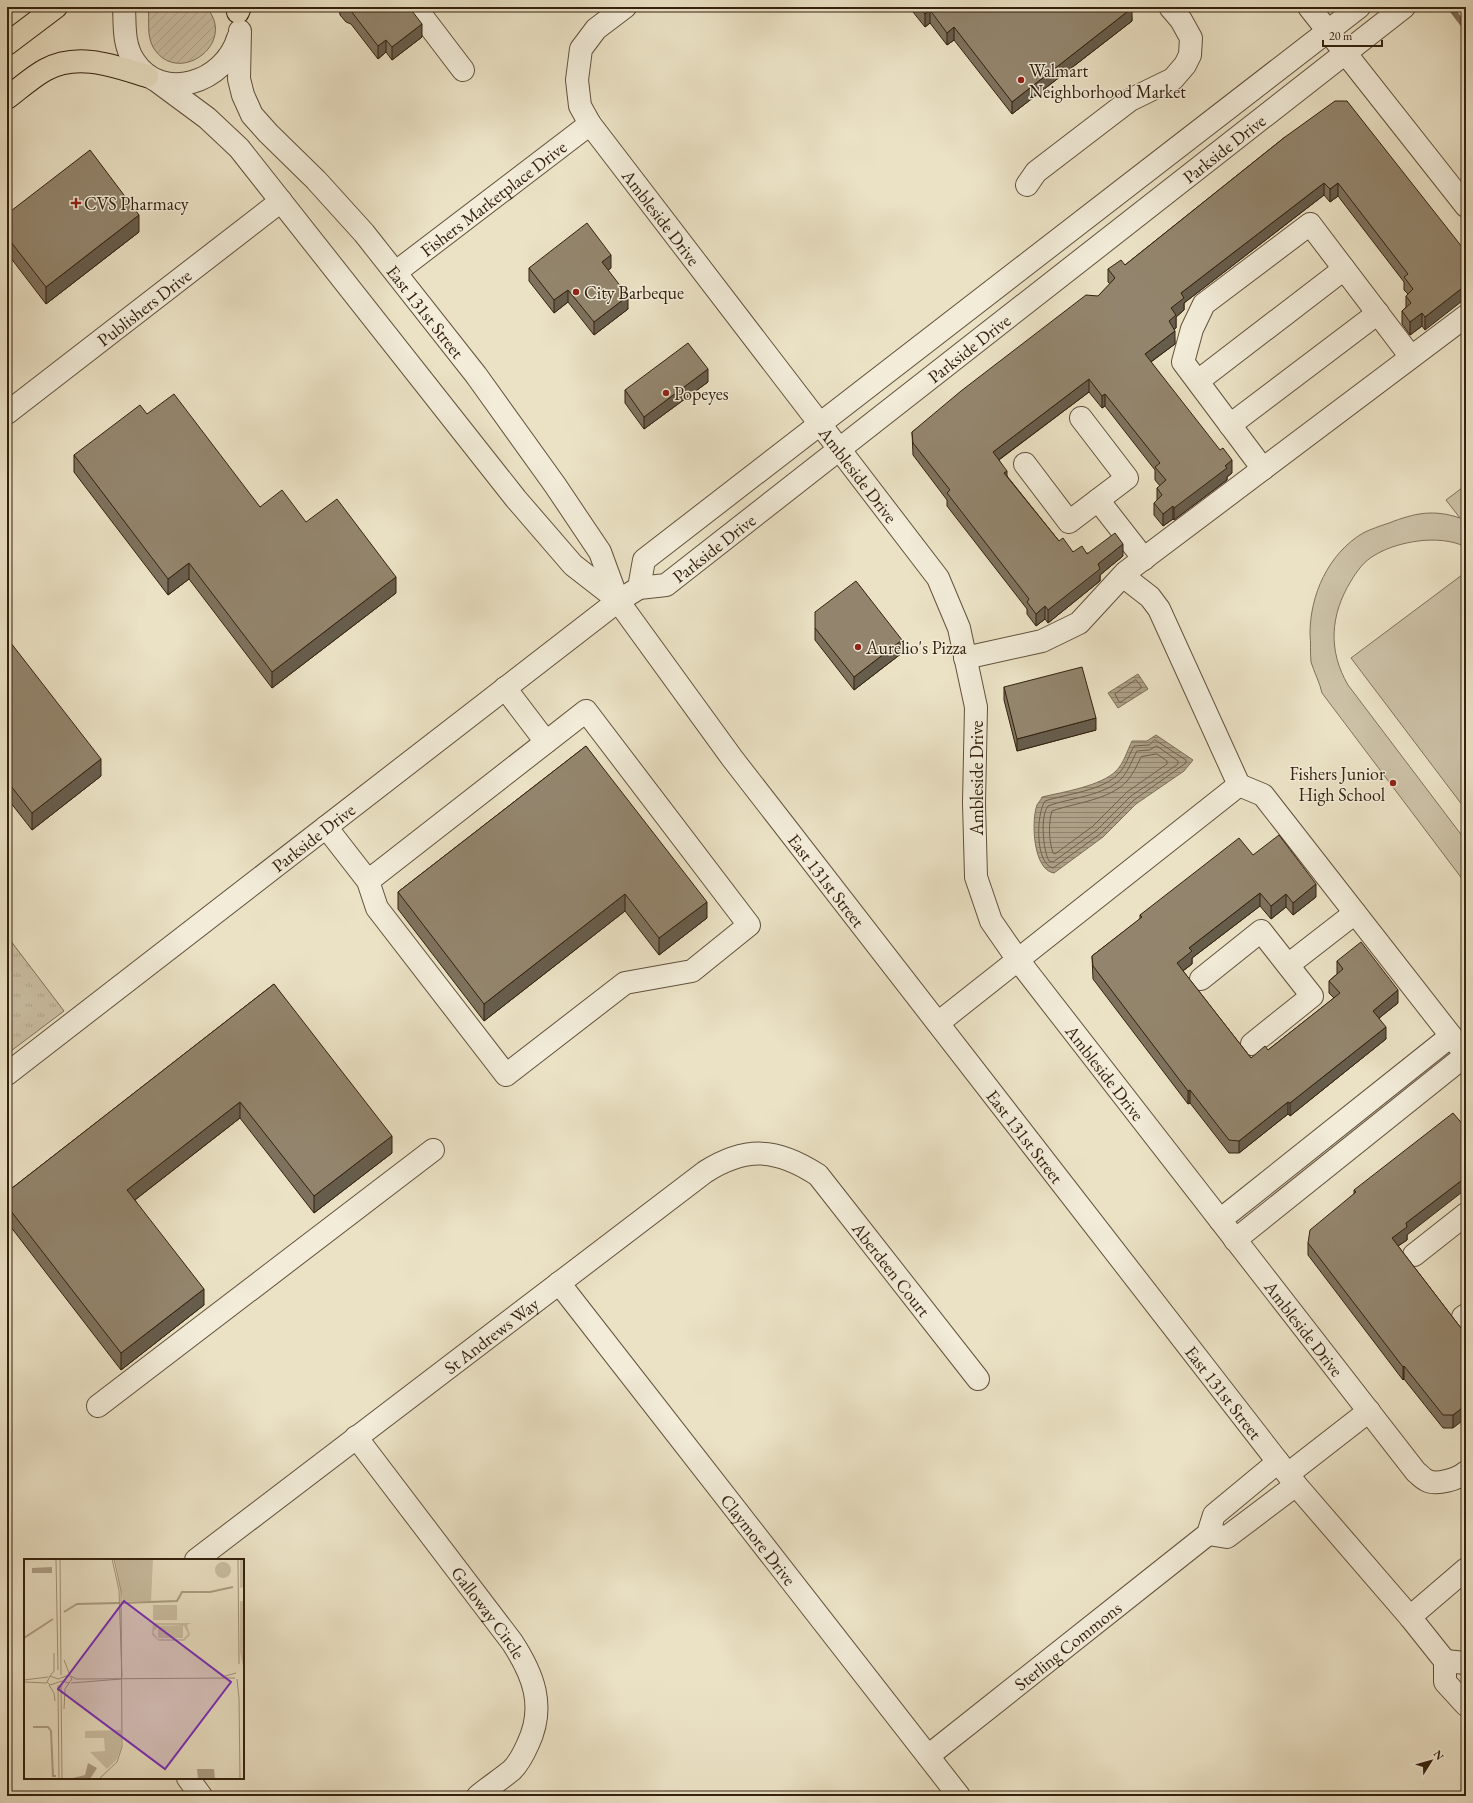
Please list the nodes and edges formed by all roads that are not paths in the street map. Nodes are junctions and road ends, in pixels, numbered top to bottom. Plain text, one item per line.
1 (56, 7) edge
2 (124, 7) edge
3 (415, 7) edge
4 (625, 7) edge
5 (1170, 7) edge
6 (1309, 7) edge
7 (1359, 7) edge
8 (1404, 7) edge
9 (239, 14) edge
10 (1328, 32) junction
11 (7, 44) edge
12 (1345, 54) junction
13 (463, 70) dead end
14 (152, 78) junction
15 (7, 98) edge
16 (590, 124) junction
17 (1027, 185) dead end
18 (281, 200) junction
19 (1466, 206) edge
20 (1344, 270) junction
21 (396, 272) junction
22 (1378, 313) junction
23 (1466, 316) edge
24 (1411, 357) junction
25 (1198, 381) junction
26 (7, 413) edge
27 (1081, 418) dead end
28 (820, 425) junction
29 (1230, 425) junction
30 (839, 450) junction
31 (1025, 464) dead end
32 (1263, 469) junction
33 (1098, 500) junction
34 (1144, 559) junction
35 (1123, 576) junction
36 (639, 588) junction
37 (618, 601) junction
38 (966, 658) junction
39 (505, 688) junction
40 (546, 742) junction
41 (1239, 785) junction
42 (326, 827) junction
43 (368, 881) junction
44 (1355, 913) junction
45 (1018, 960) junction
46 (1288, 965) junction
47 (1201, 979) dead end
48 (938, 1023) junction
49 (1451, 1036) junction
50 (1252, 1044) dead end
51 (1466, 1055) edge
52 (7, 1074) edge
53 (433, 1150) dead end
54 (802, 1164) joint
55 (1466, 1214) edge
56 (1220, 1220) junction
57 (1235, 1240) junction
58 (1414, 1255) dead end
59 (559, 1283) junction
60 (978, 1379) dead end
61 (98, 1406) dead end
62 (1369, 1411) junction
63 (356, 1437) junction
64 (1466, 1472) edge
65 (1287, 1474) junction
66 (1208, 1534) junction
67 (197, 1559) edge
68 (1466, 1569) edge
69 (1410, 1617) junction
70 (1456, 1662) edge
71 (1466, 1705) edge
72 (928, 1756) junction
73 (189, 1779) edge
74 (201, 1796) edge
75 (478, 1796) edge
76 (959, 1796) edge

1 - 11 highway
2 - 14 street, East 131st Street
3 - 13 street
4 - 16 street, Ambleside Drive
5 - 17 street
6 - 10 street
7 - 10 street, Parkside Drive
8 - 12 street, Parkside Drive
9 - 14 street
9 - 21 street, East 131st Street
10 - 12 street
10 - 28 street, Parkside Drive
12 - 19 street
12 - 30 street, Parkside Drive
14 - 15 highway
14 - 18 street, East 131st Street
16 - 21 street, Fishers Marketplace Drive
16 - 28 street, Ambleside Drive
18 - 26 street, Publishers Drive
18 - 37 street, East 131st Street
20 - 22 street
20 - 25 street
20 - 25 street
21 - 37 street, East 131st Street
22 - 24 street
22 - 29 street
23 - 24 street
24 - 32 street
25 - 29 street
27 - 33 street
28 - 30 street, Ambleside Drive
28 - 36 street, Parkside Drive
29 - 32 street
30 - 36 street, Parkside Drive
30 - 38 street, Ambleside Drive
31 - 33 street
32 - 34 street
33 - 34 street
34 - 35 street
35 - 38 street
35 - 41 street
36 - 37 street, Parkside Drive
37 - 39 street, Parkside Drive
37 - 48 street, East 131st Street
38 - 45 street, Ambleside Drive
39 - 40 street
39 - 42 street, Parkside Drive
40 - 43 street
40 - 43 street
41 - 44 street
41 - 45 street
42 - 43 street
42 - 52 street, Parkside Drive
44 - 46 street
44 - 49 street
45 - 48 street
45 - 56 street, Ambleside Drive
46 - 47 street
46 - 50 street
48 - 65 street, East 131st Street
49 - 51 street
49 - 56 street
51 - 57 street
53 - 61 street
54 - 59 street, St Andrews Way
54 - 60 street, Aberdeen Court
55 - 58 street
56 - 57 street, Ambleside Drive
57 - 62 street, Ambleside Drive
59 - 63 street, St Andrews Way
59 - 72 street, Claymore Drive
62 - 64 street, Ambleside Drive
62 - 65 street
63 - 67 street, St Andrews Way
63 - 75 street, Galloway Circle
65 - 66 street
65 - 66 street
65 - 69 street, East 131st Street
66 - 72 street, Sterling Commons
68 - 69 street
69 - 70 street, East 131st Street
70 - 71 street, East 131st Street
72 - 76 street, Claymore Drive
73 - 74 street

